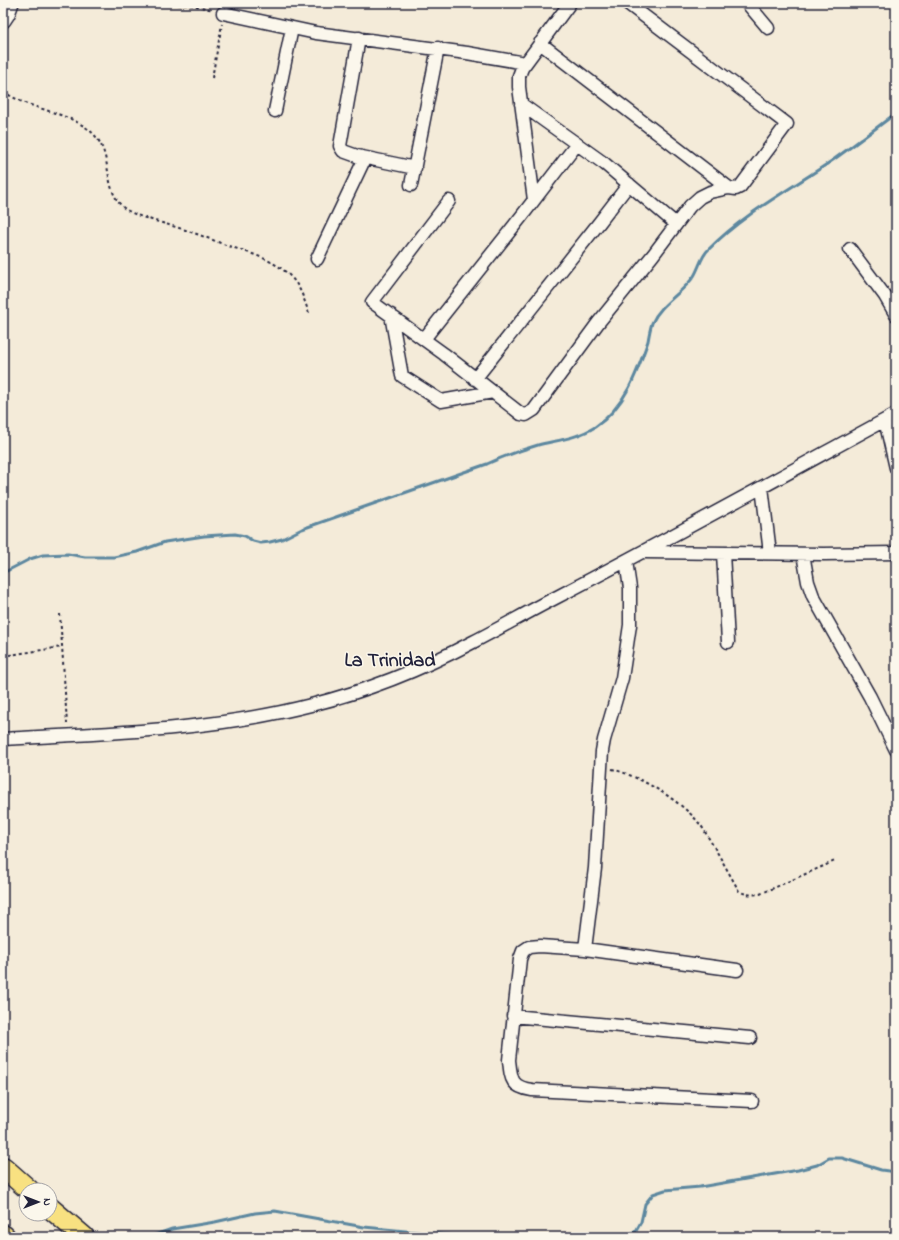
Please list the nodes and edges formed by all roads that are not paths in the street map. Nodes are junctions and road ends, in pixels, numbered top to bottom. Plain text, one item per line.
1 (11, 3) edge
2 (570, 3) edge
3 (627, 3) edge
4 (747, 3) edge
5 (223, 13) road end
6 (3, 20) edge
7 (292, 28) junction
8 (768, 28) dead end
9 (359, 38) junction
10 (540, 43) junction
11 (438, 48) junction
12 (525, 63) junction
13 (521, 104) junction
14 (275, 111) dead end
15 (577, 144) junction
16 (366, 158) junction
17 (415, 168) junction
18 (629, 184) junction
19 (412, 185) dead end
20 (729, 188) junction
21 (534, 200) junction
22 (449, 202) dead end
23 (676, 224) junction
24 (850, 249) dead end
25 (317, 259) dead end
26 (896, 315) edge
27 (391, 316) junction
28 (424, 339) junction
29 (475, 379) junction
30 (493, 392) junction
31 (896, 414) edge
32 (885, 420) junction
33 (896, 468) edge
34 (762, 487) junction
35 (644, 552) junction
36 (723, 553) junction
37 (770, 553) junction
38 (896, 553) edge
39 (803, 554) junction
40 (626, 561) junction
41 (728, 642) dead end
42 (3, 740) edge
43 (896, 750) edge
44 (585, 950) junction
45 (737, 970) dead end
46 (514, 1016) junction
47 (750, 1038) dead end
48 (752, 1101) dead end
49 (3, 1167) edge
50 (21, 1182) edge
51 (58, 1215) edge
52 (84, 1237) edge

1 - 6 street
2 - 10 street
3 - 20 street
4 - 8 street
5 - 7 street
7 - 9 street
7 - 14 street
9 - 11 street
9 - 16 street
10 - 12 street
10 - 20 street
11 - 12 street
11 - 17 street
12 - 13 street
13 - 15 street
13 - 21 street
15 - 18 street
15 - 21 street
16 - 17 street
16 - 25 street
17 - 19 street
18 - 23 street
18 - 29 street
20 - 23 street
21 - 28 street
22 - 27 street
23 - 30 street
24 - 26 street
27 - 28 street
27 - 30 street
28 - 29 street
29 - 30 street
31 - 32 street
32 - 33 street
32 - 34 street
34 - 35 street
34 - 37 street
35 - 36 street
35 - 40 street
36 - 37 street
36 - 41 street
37 - 39 street
38 - 39 street
39 - 43 street
40 - 42 street
40 - 44 street
44 - 45 street
44 - 46 street
46 - 47 street
46 - 48 street
49 - 50 highway
51 - 52 highway

